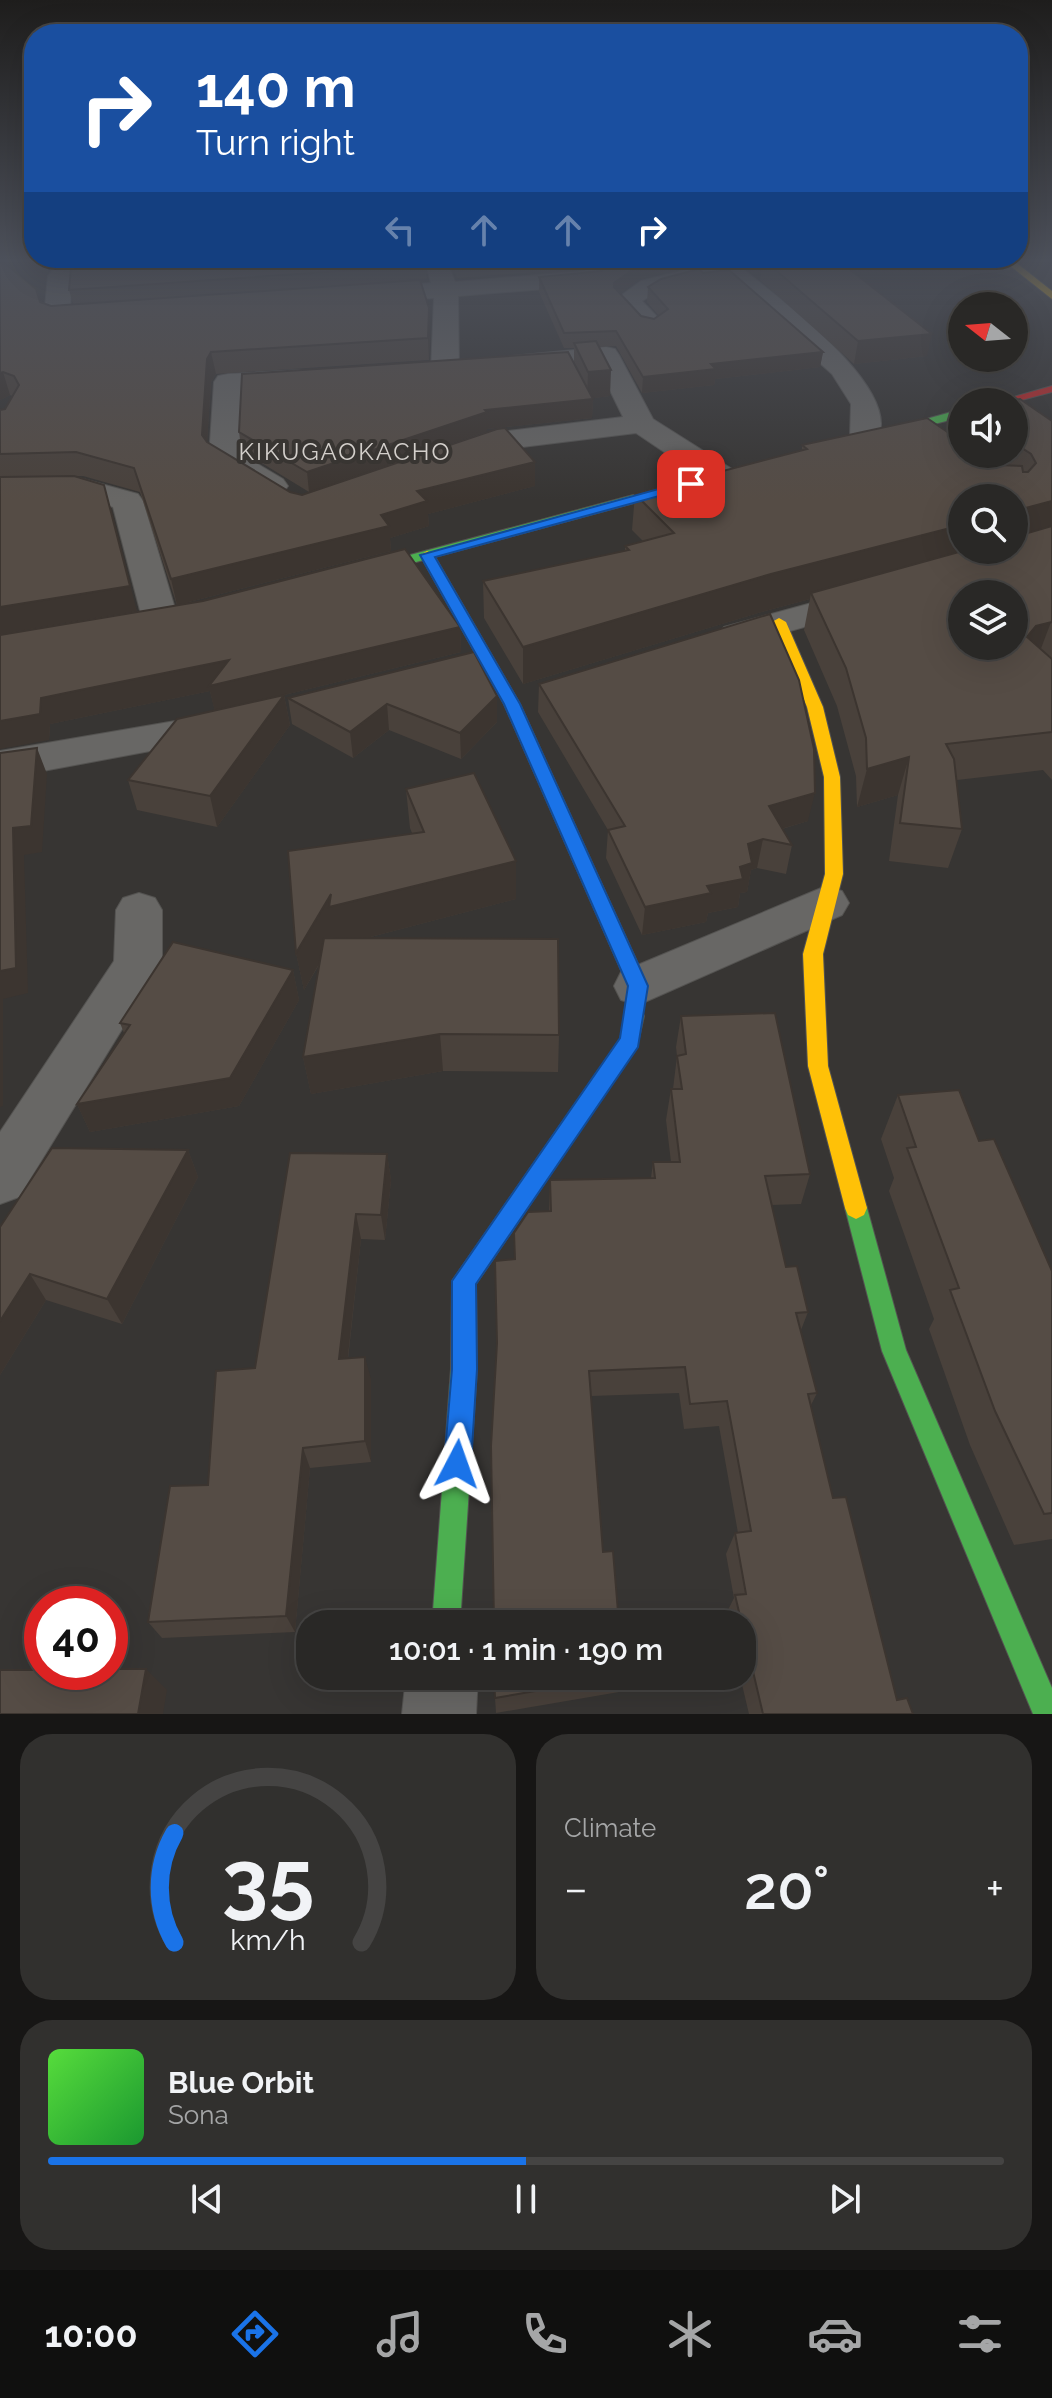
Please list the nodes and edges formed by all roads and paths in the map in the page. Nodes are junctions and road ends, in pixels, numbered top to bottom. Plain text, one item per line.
1 (445, 341) edge
2 (811, 341) edge
3 (445, 370) junction
4 (414, 372) edge
5 (321, 377) edge
6 (1052, 389) edge
7 (1028, 395) edge
8 (948, 417) edge
9 (641, 424) junction
10 (907, 427) junction
11 (855, 440) joint
12 (943, 453) edge
13 (435, 462) edge
14 (728, 474) joint
15 (0, 490) edge
16 (294, 500) edge
17 (427, 555) junction
18 (383, 566) edge
19 (897, 590) edge
20 (162, 622) edge
21 (779, 622) junction
22 (705, 645) edge
23 (256, 717) edge
24 (0, 765) edge
25 (826, 903) junction
26 (139, 910) dead end
27 (638, 986) junction
28 (0, 1179) edge
29 (447, 1610) edge
30 (441, 1690) edge
31 (439, 1714) edge
32 (1048, 1714) edge

1 - 3 street
2 - 11 street
3 - 4 street
3 - 9 street
5 - 16 street
6 - 7 main road
8 - 10 main road
9 - 13 street
9 - 14 street
10 - 11 main road
10 - 12 street
14 - 17 main road
15 - 20 street
17 - 18 main road
17 - 27 main road
19 - 21 street
21 - 22 street
21 - 25 main road
23 - 24 street
25 - 27 street
25 - 32 main road
26 - 28 street
27 - 29 main road
30 - 31 street

